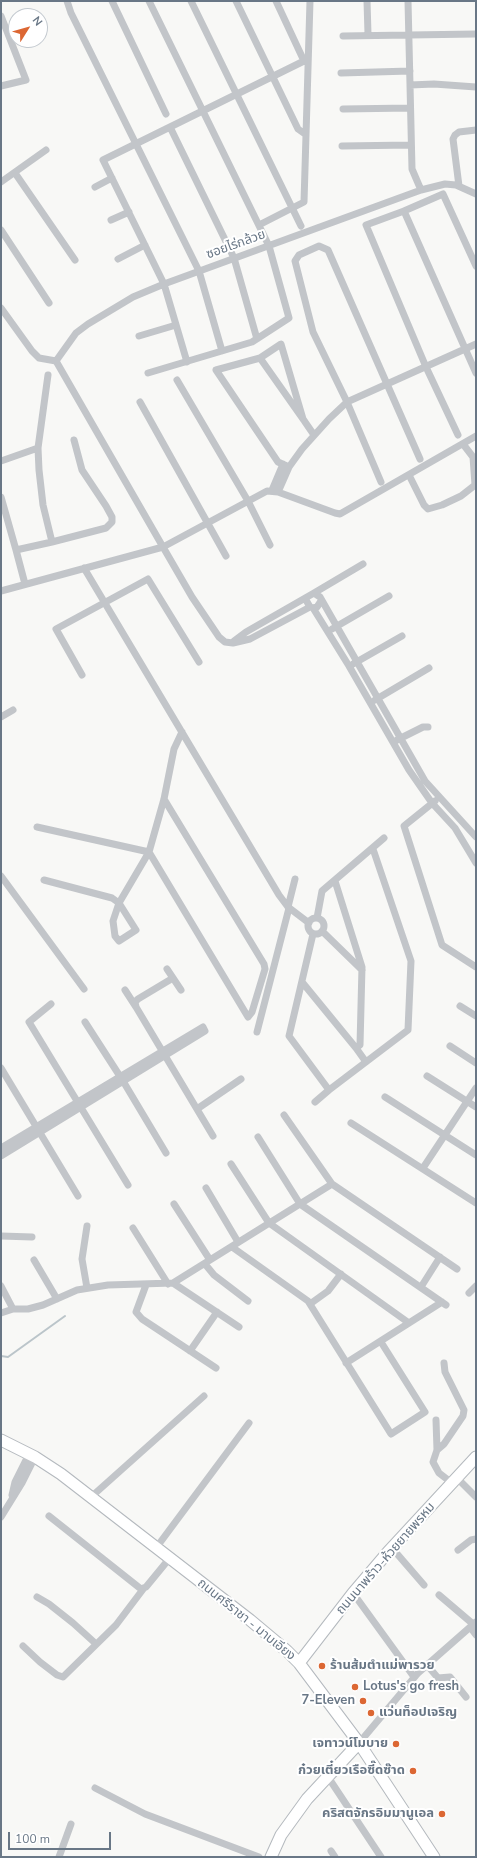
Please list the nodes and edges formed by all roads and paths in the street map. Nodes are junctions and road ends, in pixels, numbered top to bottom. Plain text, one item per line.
1 (67, 1) edge
2 (112, 1) edge
3 (149, 1) edge
4 (191, 1) edge
5 (236, 1) edge
6 (276, 1) edge
7 (310, 1) edge
8 (367, 1) edge
9 (408, 1) edge
10 (1, 16) edge
11 (368, 34) junction
12 (409, 34) junction
13 (476, 34) edge
14 (343, 36) dead end
15 (306, 62) junction
16 (410, 71) junction
17 (341, 73) dead end
18 (272, 77) junction
19 (410, 85) junction
20 (1, 86) edge
21 (476, 87) edge
22 (238, 94) junction
23 (410, 108) junction
24 (342, 109) dead end
25 (203, 111) junction
26 (166, 114) dead end
27 (170, 127) junction
28 (476, 130) edge
29 (305, 134) junction
30 (136, 144) junction
31 (342, 146) dead end
32 (411, 146) junction
33 (46, 150) dead end
34 (15, 173) junction
35 (112, 178) junction
36 (1, 182) edge
37 (459, 186) junction
38 (95, 187) dead end
39 (421, 190) junction
40 (476, 194) edge
41 (293, 208) junction
42 (404, 211) junction
43 (129, 212) junction
44 (111, 220) dead end
45 (259, 225) junction
46 (301, 226) dead end
47 (1, 230) edge
48 (145, 245) junction
49 (269, 246) junction
50 (234, 258) junction
51 (118, 259) dead end
52 (75, 260) dead end
53 (476, 266) edge
54 (199, 271) junction
55 (164, 284) junction
56 (49, 304) dead end
57 (1, 308) edge
58 (176, 325) junction
59 (139, 336) dead end
60 (257, 339) junction
61 (476, 344) edge
62 (464, 349) junction
63 (222, 351) junction
64 (260, 358) junction
65 (56, 362) junction
66 (187, 362) junction
67 (426, 367) junction
68 (148, 373) dead end
69 (476, 373) edge
70 (48, 374) dead end
71 (177, 380) dead end
72 (386, 384) junction
73 (140, 402) dead end
74 (347, 402) junction
75 (303, 419) junction
76 (314, 435) junction
77 (458, 435) dead end
78 (476, 436) edge
79 (74, 440) dead end
80 (463, 444) junction
81 (38, 448) junction
82 (420, 459) dead end
83 (1, 461) edge
84 (286, 466) junction
85 (409, 475) junction
86 (381, 482) dead end
87 (275, 491) junction
88 (1, 497) edge
89 (248, 501) junction
90 (207, 523) junction
91 (52, 542) junction
92 (270, 545) dead end
93 (163, 546) junction
94 (16, 550) junction
95 (226, 556) dead end
96 (363, 564) dead end
97 (84, 568) junction
98 (25, 584) junction
99 (1, 591) edge
100 (311, 595) junction
101 (389, 596) dead end
102 (321, 601) junction
103 (105, 603) junction
104 (312, 607) junction
105 (336, 626) junction
106 (328, 631) junction
107 (402, 636) dead end
108 (233, 643) junction
109 (199, 662) dead end
110 (356, 662) junction
111 (349, 666) junction
112 (429, 668) dead end
113 (82, 674) dead end
114 (378, 699) junction
115 (370, 703) junction
116 (12, 710) dead end
117 (1, 717) edge
118 (428, 727) dead end
119 (182, 732) junction
120 (400, 738) junction
121 (392, 742) junction
122 (440, 797) junction
123 (164, 799) junction
124 (432, 803) junction
125 (37, 827) dead end
126 (476, 837) edge
127 (384, 838) dead end
128 (373, 849) junction
129 (149, 852) junction
130 (476, 863) edge
131 (1, 876) edge
132 (295, 879) dead end
133 (44, 880) dead end
134 (334, 881) junction
135 (119, 903) junction
136 (289, 908) junction
137 (317, 918) junction
138 (308, 923) junction
139 (322, 931) junction
140 (313, 934) junction
141 (476, 967) edge
142 (167, 969) dead end
143 (362, 970) junction
144 (173, 978) junction
145 (302, 982) junction
146 (84, 989) dead end
147 (125, 990) dead end
148 (181, 990) dead end
149 (51, 1004) dead end
150 (460, 1006) dead end
151 (136, 1007) junction
152 (476, 1016) edge
153 (85, 1022) dead end
154 (257, 1032) dead end
155 (450, 1046) dead end
156 (356, 1048) junction
157 (163, 1054) junction
158 (366, 1062) junction
159 (476, 1063) edge
160 (1, 1068) edge
161 (427, 1076) dead end
162 (122, 1079) junction
163 (241, 1079) dead end
164 (476, 1088) edge
165 (329, 1090) junction
166 (385, 1097) dead end
167 (315, 1102) dead end
168 (467, 1102) junction
169 (80, 1104) junction
170 (476, 1108) edge
171 (197, 1109) junction
172 (284, 1115) dead end
173 (351, 1123) dead end
174 (38, 1129) junction
175 (445, 1135) junction
176 (213, 1136) dead end
177 (258, 1137) dead end
178 (1, 1148) edge
179 (166, 1153) dead end
180 (476, 1155) edge
181 (1, 1156) edge
182 (231, 1164) dead end
183 (423, 1168) junction
184 (332, 1184) junction
185 (128, 1185) dead end
186 (206, 1188) dead end
187 (78, 1196) dead end
188 (476, 1203) edge
189 (174, 1204) dead end
190 (300, 1204) junction
191 (269, 1223) junction
192 (87, 1226) dead end
193 (133, 1228) dead end
194 (1, 1236) edge
195 (32, 1237) dead end
196 (235, 1244) junction
197 (440, 1257) junction
198 (34, 1260) dead end
199 (208, 1262) junction
200 (457, 1269) dead end
201 (341, 1274) junction
202 (171, 1284) junction
203 (146, 1285) junction
204 (1, 1286) edge
205 (476, 1286) edge
206 (421, 1287) junction
207 (87, 1288) junction
208 (469, 1293) dead end
209 (57, 1299) junction
210 (248, 1301) dead end
211 (310, 1304) junction
212 (13, 1309) junction
213 (217, 1312) junction
214 (1, 1313) edge
215 (409, 1323) junction
216 (239, 1327) dead end
217 (381, 1342) junction
218 (190, 1351) junction
219 (346, 1363) junction
220 (444, 1363) dead end
221 (216, 1368) dead end
222 (204, 1396) dead end
223 (436, 1420) dead end
224 (249, 1423) dead end
225 (1, 1440) edge
226 (437, 1450) junction
227 (32, 1456) junction
228 (476, 1457) edge
229 (454, 1481) junction
230 (476, 1497) edge
231 (91, 1498) junction
232 (2, 1513) edge
233 (48, 1516) dead end
234 (476, 1539) edge
235 (156, 1548) junction
236 (392, 1548) junction
237 (458, 1550) dead end
238 (169, 1559) junction
239 (424, 1585) dead end
240 (144, 1588) junction
241 (353, 1593) junction
242 (439, 1595) dead end
243 (37, 1597) dead end
244 (473, 1624) edge
245 (476, 1635) edge
246 (95, 1643) junction
247 (23, 1646) dead end
248 (298, 1663) junction
249 (427, 1665) junction
250 (414, 1677) junction
251 (466, 1697) dead end
252 (359, 1743) junction
253 (328, 1777) junction
254 (95, 1788) dead end
255 (71, 1824) dead end
256 (59, 1857) edge
257 (259, 1857) edge
258 (271, 1857) edge
259 (381, 1857) edge
260 (434, 1857) edge

1 - 30 street
2 - 26 street
3 - 25 street
4 - 22 street
5 - 18 street
6 - 15 street
7 - 15 street
8 - 11 street
9 - 12 street
10 - 20 street
11 - 12 street
11 - 14 street
12 - 13 street
12 - 16 street
15 - 18 street
15 - 29 street
16 - 17 street
16 - 19 street
18 - 22 street
18 - 29 street
19 - 21 street
19 - 23 street
22 - 25 street
22 - 41 street
23 - 24 street
23 - 32 street
25 - 27 street
25 - 45 street
27 - 30 street
27 - 50 street
28 - 37 street
29 - 41 street
30 - 35 street
30 - 54 street
31 - 32 street
32 - 39 street
33 - 34 street
34 - 36 street
34 - 52 street
35 - 38 street
35 - 43 street
37 - 39 street, ซอยไร่กล้วย
37 - 40 street
39 - 49 street, ซอยไร่กล้วย
41 - 45 street
41 - 46 street
42 - 53 street
42 - 62 street
42 - 67 street
43 - 44 street
43 - 48 street
45 - 49 street
47 - 56 street
48 - 51 street
48 - 55 street
49 - 50 street, ซอยไร่กล้วย
49 - 60 street
50 - 54 street, ซอยไร่กล้วย
50 - 60 street
54 - 55 street, ซอยไร่กล้วย
54 - 63 street
55 - 58 street
55 - 65 street, ซอยไร่กล้วย
57 - 65 street
58 - 59 street
58 - 66 street
60 - 63 street
61 - 62 street
62 - 67 street
62 - 69 street
63 - 66 street
64 - 75 street
64 - 75 street
64 - 84 street
65 - 93 street
66 - 68 street
67 - 72 street
67 - 77 street
70 - 81 street
71 - 89 street
72 - 74 street
72 - 74 street
72 - 82 street
73 - 90 street
74 - 76 street
74 - 86 street
75 - 76 street
76 - 84 street
78 - 80 street
79 - 91 street
80 - 85 street
80 - 85 street
81 - 83 street
81 - 91 street
84 - 87 street
85 - 87 street
87 - 89 street
88 - 94 street
89 - 90 street
89 - 92 street
90 - 93 street
90 - 95 street
91 - 94 street
93 - 97 street
93 - 108 street
94 - 98 street
96 - 100 street
97 - 98 street
97 - 103 street
98 - 99 street
100 - 102 street
100 - 104 street
100 - 108 street
101 - 105 street
102 - 104 street
102 - 105 street
103 - 109 street
103 - 113 street
103 - 119 street
104 - 106 street
104 - 108 street
105 - 106 street
105 - 110 street
106 - 111 street
107 - 110 street
110 - 111 street
110 - 114 street
111 - 115 street
112 - 114 street
114 - 115 street
114 - 120 street
115 - 121 street
116 - 117 street
118 - 120 street
119 - 123 street
119 - 136 street
120 - 121 street
120 - 122 street
121 - 124 street
122 - 124 street
122 - 126 street
123 - 129 street
123 - 129 street
124 - 130 street
124 - 141 street
125 - 129 street
127 - 128 street
128 - 134 street
128 - 158 street
129 - 135 street
131 - 146 street
132 - 136 street
133 - 135 street
134 - 137 street
134 - 143 street
135 - 135 street
136 - 138 street
136 - 154 street
137 - 138 street
137 - 139 street
138 - 140 street
139 - 140 street
139 - 143 street
140 - 145 street
142 - 144 street
143 - 156 street
144 - 148 street
144 - 151 street
145 - 156 street
145 - 165 street
147 - 151 street
149 - 169 street
150 - 152 street
151 - 157 street
153 - 162 street
155 - 159 street
156 - 158 street
157 - 157 street
157 - 162 street
157 - 171 street
158 - 165 street
160 - 174 street
161 - 168 street
162 - 169 street
162 - 179 street
163 - 171 street
164 - 168 street
165 - 167 street
166 - 175 street
168 - 170 street
168 - 175 street
169 - 174 street
169 - 185 street
171 - 176 street
172 - 184 street
173 - 183 street
174 - 178 street
174 - 181 street
174 - 187 street
175 - 180 street
175 - 183 street
177 - 190 street
182 - 191 street
183 - 188 street
184 - 190 street
184 - 197 street
186 - 196 street
189 - 199 street
190 - 191 street
190 - 206 street
191 - 196 street
191 - 201 street
192 - 207 street
193 - 202 street
194 - 195 street
196 - 199 street
196 - 211 street
197 - 200 street
197 - 206 street
198 - 209 street
199 - 202 street
199 - 210 street
201 - 211 street
201 - 215 street
202 - 203 street
202 - 213 street
203 - 207 street
203 - 218 street
204 - 212 street
205 - 208 street
206 - 215 street
207 - 209 street
209 - 212 street
211 - 219 street
212 - 214 street
213 - 216 street
213 - 218 street
215 - 217 street
217 - 219 street
217 - 219 street
218 - 221 street
220 - 226 street
222 - 231 street
223 - 226 street
224 - 235 street
225 - 227 main road, ถนนศรีราชา - มาบเอียง
226 - 229 street
227 - 231 main road, ถนนศรีราชา - มาบเอียง
227 - 232 street
228 - 229 main road, ถนนนาพร้าว-ห้วยยายพรหม
229 - 230 street
229 - 236 main road, ถนนนาพร้าว-ห้วยยายพรหม
231 - 235 main road, ถนนศรีราชา - มาบเอียง
233 - 240 street
234 - 237 street
235 - 238 main road, ถนนศรีราชา - มาบเอียง
236 - 239 street
236 - 241 main road, ถนนนาพร้าว-ห้วยยายพรหม
238 - 240 street
238 - 248 main road, ถนนศรีราชา - มาบเอียง
240 - 246 street
241 - 248 main road, ถนนนาพร้าว-ห้วยยายพรหม
241 - 250 street
242 - 244 street
243 - 246 street
244 - 245 street
244 - 249 street
246 - 247 street
248 - 252 main road, ถนนศรีราชา - มาบเอียง
249 - 250 street
249 - 251 street
250 - 252 street
252 - 253 main road
252 - 260 main road, ถนนศรีราชา - มาบเอียง
253 - 258 main road
253 - 259 street
254 - 257 street
255 - 256 street

